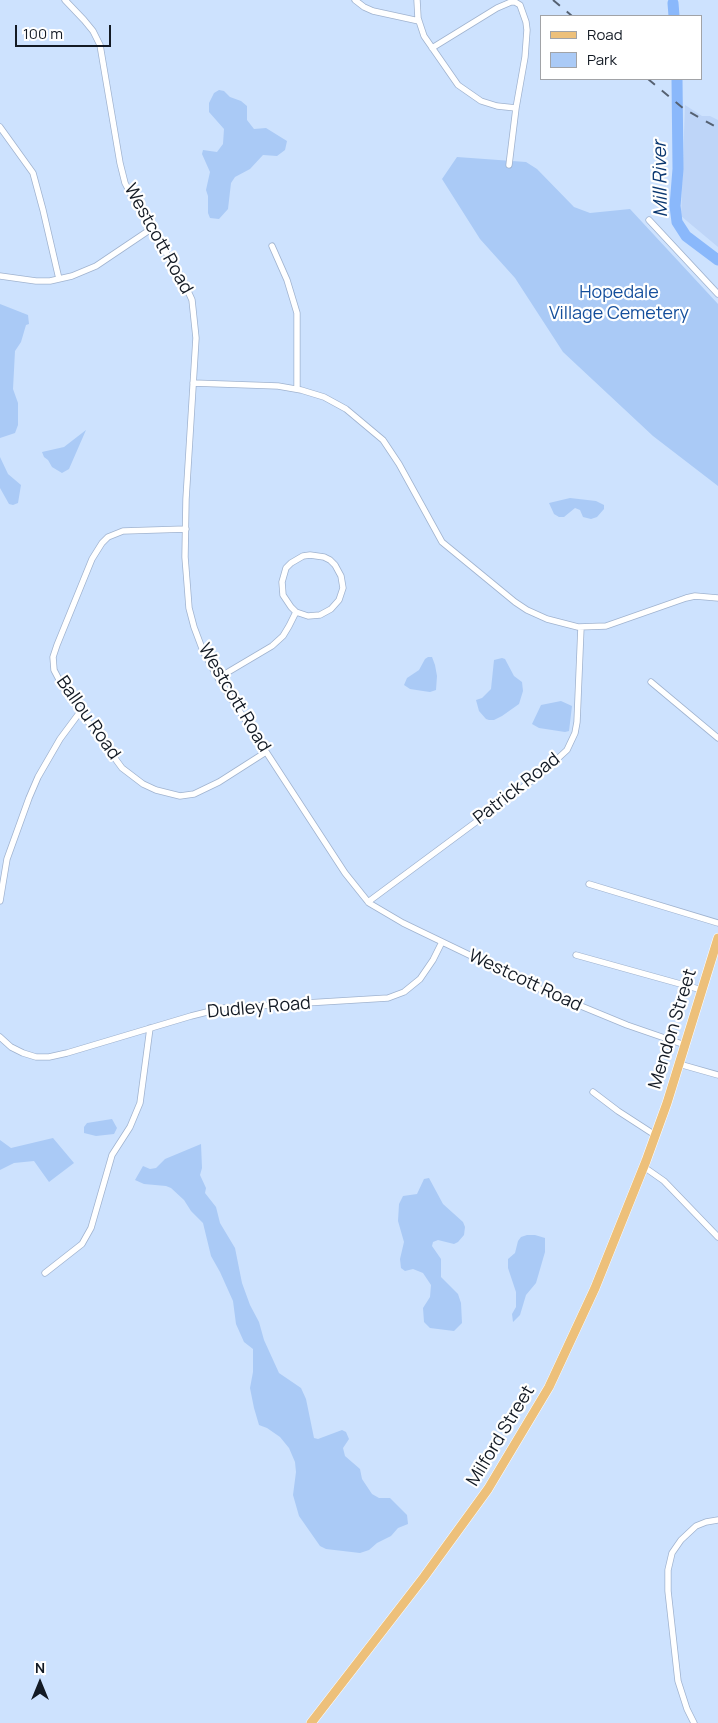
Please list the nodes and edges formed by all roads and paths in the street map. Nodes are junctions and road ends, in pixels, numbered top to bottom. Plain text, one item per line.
1 (66, 0) edge
2 (355, 0) edge
3 (417, 0) edge
4 (419, 21) junction
5 (432, 48) junction
6 (516, 108) junction
7 (0, 127) edge
8 (509, 165) dead end
9 (649, 220) dead end
10 (152, 229) junction
11 (272, 246) dead end
12 (0, 276) edge
13 (59, 279) junction
14 (718, 294) edge
15 (194, 383) junction
16 (298, 389) junction
17 (186, 529) junction
18 (718, 598) edge
19 (296, 612) junction
20 (581, 627) junction
21 (218, 678) junction
22 (651, 682) dead end
23 (80, 712) junction
24 (718, 738) edge
25 (266, 752) junction
26 (589, 884) dead end
27 (0, 901) edge
28 (368, 902) junction
29 (718, 923) edge
30 (718, 938) edge
31 (442, 942) junction
32 (576, 954) dead end
33 (702, 990) junction
34 (150, 1028) junction
35 (0, 1037) edge
36 (685, 1045) junction
37 (679, 1064) junction
38 (718, 1075) edge
39 (593, 1092) dead end
40 (656, 1132) junction
41 (644, 1167) junction
42 (718, 1237) edge
43 (45, 1272) dead end
44 (718, 1520) edge
45 (311, 1723) edge
46 (694, 1723) edge

1 - 10 street, Westcott Road
2 - 4 street
3 - 4 street
4 - 5 street
5 - 6 street
5 - 6 street
6 - 8 street
7 - 13 street
9 - 14 street
10 - 13 street
10 - 15 street, Westcott Road
11 - 16 street
12 - 13 street
15 - 16 street
15 - 17 street, Westcott Road
16 - 20 street
17 - 21 street, Westcott Road
17 - 23 street, Ballou Road
18 - 20 street
19 - 19 street
19 - 21 street
20 - 28 street, Patrick Road
21 - 25 street, Westcott Road
22 - 24 street
23 - 25 street, Ballou Road
23 - 27 street
25 - 28 street, Westcott Road
26 - 29 street
28 - 31 street, Westcott Road
30 - 33 main road, Mendon Street
31 - 34 street, Dudley Road
31 - 36 street, Westcott Road
32 - 33 street
33 - 36 main road, Mendon Street
34 - 35 street, Dudley Road
34 - 43 street
36 - 37 main road, Mendon Street
37 - 38 street
37 - 40 main road, Mendon Street
39 - 40 street
40 - 41 main road, Milford Street
41 - 42 street
41 - 45 main road, Milford Street
44 - 46 street

